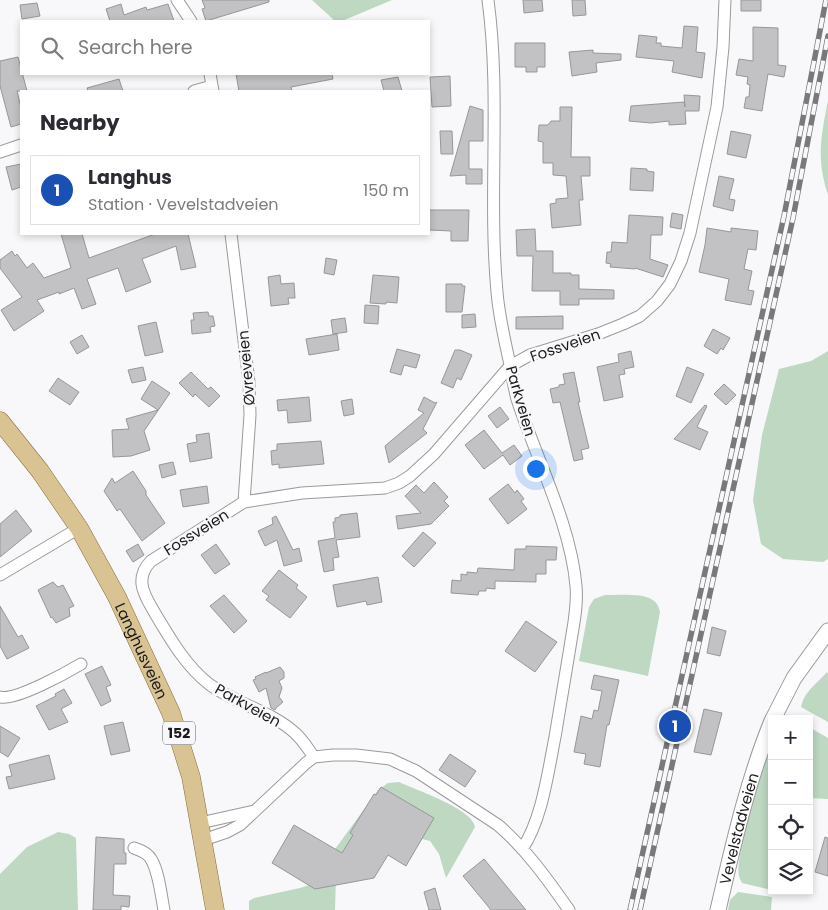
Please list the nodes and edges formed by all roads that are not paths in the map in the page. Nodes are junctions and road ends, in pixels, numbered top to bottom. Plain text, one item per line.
1 (177, 0) edge
2 (488, 0) edge
3 (724, 0) edge
4 (190, 20) edge
5 (210, 75) edge
6 (213, 88) edge
7 (200, 90) edge
8 (20, 145) edge
9 (0, 152) edge
10 (231, 235) edge
11 (510, 366) junction
12 (0, 421) edge
13 (244, 502) junction
14 (79, 528) junction
15 (0, 575) edge
16 (142, 575) joint
17 (828, 631) edge
18 (81, 664) dead end
19 (0, 697) edge
20 (775, 715) edge
21 (768, 730) edge
22 (314, 757) junction
23 (254, 811) junction
24 (202, 831) junction
25 (134, 848) dead end
26 (522, 850) junction
27 (164, 910) edge
28 (215, 910) edge
29 (568, 910) edge
30 (718, 910) edge

1 - 4 street
2 - 11 street, Parkveien
3 - 11 street, Fossveien
5 - 6 street
6 - 7 street
8 - 9 street
10 - 13 street, Øvreveien
11 - 13 street, Fossveien
11 - 26 street, Parkveien
12 - 14 main road, Langhusveien / 152
13 - 16 street, Fossveien
14 - 15 street
14 - 24 main road, Langhusveien / 152
16 - 22 street, Parkveien
17 - 20 main road, Vevelstadveien
18 - 19 street
21 - 30 main road, Vevelstadveien
22 - 23 street
22 - 26 street
23 - 24 street
23 - 24 street
24 - 28 main road, Langhusveien / 152
25 - 27 street
26 - 29 street

